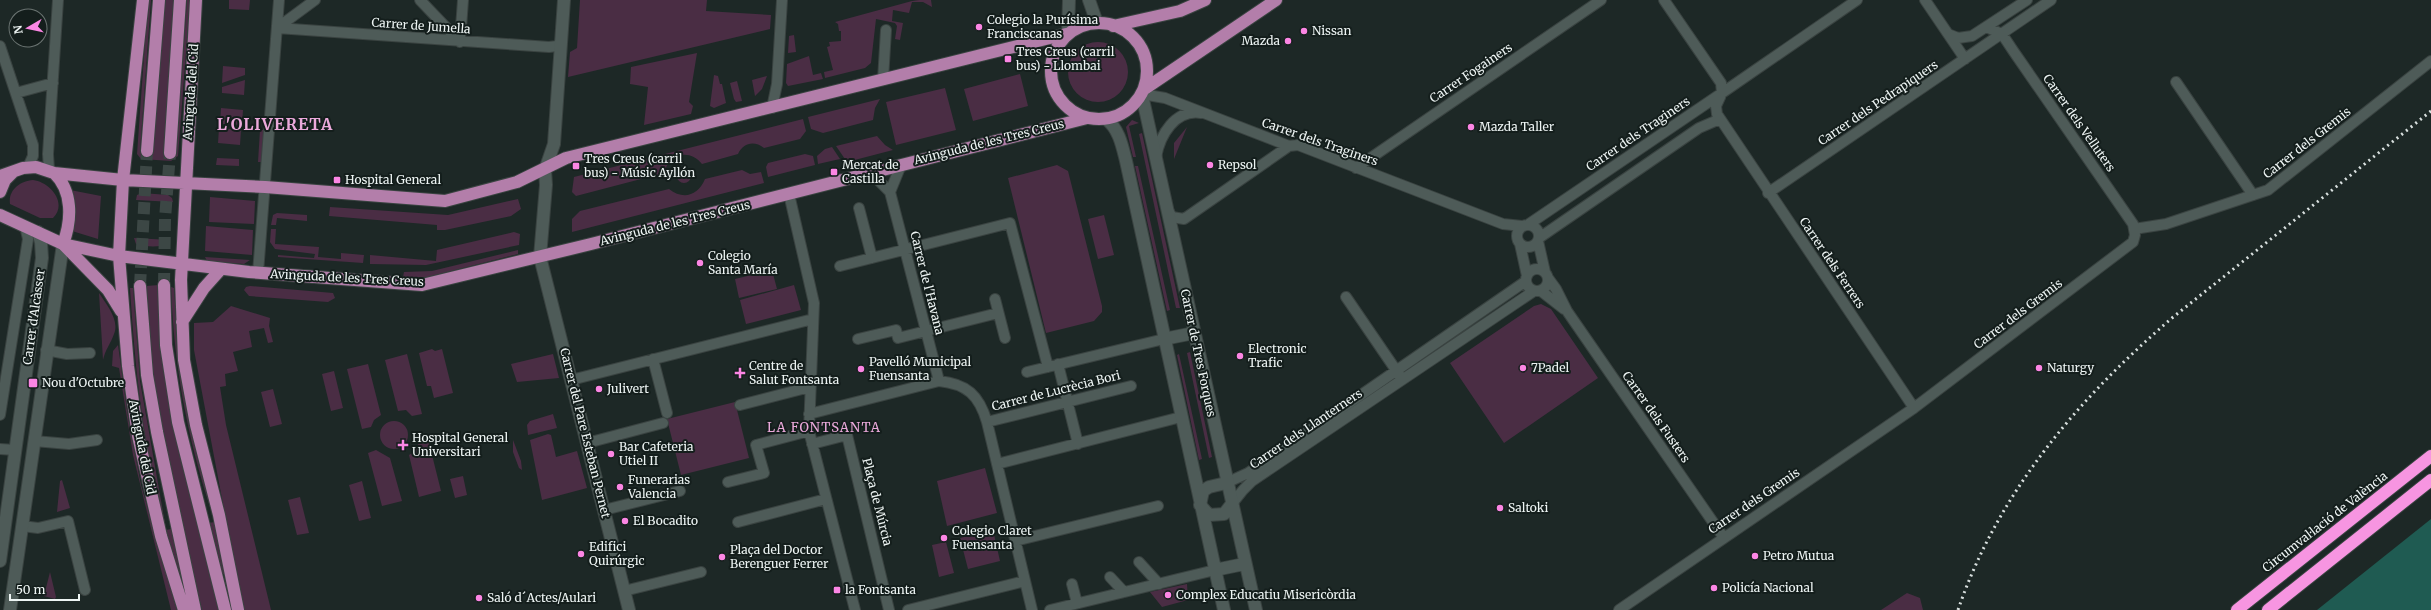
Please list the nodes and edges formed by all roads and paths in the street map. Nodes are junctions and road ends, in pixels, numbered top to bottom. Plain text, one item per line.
1 (58, 0) edge
2 (144, 0) edge
3 (159, 0) edge
4 (180, 0) edge
5 (196, 0) edge
6 (279, 0) edge
7 (316, 0) edge
8 (420, 0) edge
9 (463, 0) edge
10 (564, 0) edge
11 (782, 0) edge
12 (1069, 0) edge
13 (1089, 0) edge
14 (1191, 0) edge
15 (1205, 0) edge
16 (1276, 0) edge
17 (1601, 0) edge
18 (1664, 0) edge
19 (1857, 0) edge
20 (1925, 0) edge
21 (2027, 0) edge
22 (2051, 0) edge
23 (1180, 11) junction
24 (1097, 23) junction
25 (1113, 26) junction
26 (277, 28) junction
27 (1986, 28) junction
28 (886, 30) dead end
29 (1067, 34) junction
30 (1948, 34) junction
31 (2002, 34) junction
32 (460, 42) junction
33 (561, 42) junction
34 (0, 46) edge
35 (1964, 59) junction
36 (2431, 61) edge
37 (883, 80) junction
38 (2176, 82) dead end
39 (53, 83) junction
40 (16, 93) junction
41 (1142, 93) junction
42 (1722, 93) junction
43 (772, 108) junction
44 (1209, 115) junction
45 (1087, 118) junction
46 (1106, 119) junction
47 (1720, 119) junction
48 (1289, 146) junction
49 (147, 151) tunnel mouth
50 (170, 153) tunnel mouth
51 (901, 165) junction
52 (28, 167) junction
53 (1356, 168) junction
54 (1157, 169) junction
55 (545, 170) junction
56 (52, 171) junction
57 (13, 172) junction
58 (871, 173) junction
59 (0, 176) edge
60 (123, 180) junction
61 (185, 183) junction
62 (264, 187) junction
63 (0, 192) edge
64 (890, 192) junction
65 (1768, 193) junction
66 (789, 194) junction
67 (2253, 195) junction
68 (1166, 207) junction
69 (859, 208) dead end
70 (1, 213) edge
71 (1488, 218) junction
72 (1526, 225) junction
73 (25, 226) junction
74 (2134, 228) junction
75 (38, 232) junction
76 (1539, 240) junction
77 (1519, 241) junction
78 (63, 244) junction
79 (905, 250) junction
80 (119, 256) junction
81 (540, 256) junction
82 (872, 258) junction
83 (182, 263) junction
84 (840, 266) dead end
85 (221, 269) junction
86 (258, 273) junction
87 (1546, 275) junction
88 (1526, 279) junction
89 (164, 284) tunnel mouth
90 (140, 286) tunnel mouth
91 (1538, 291) junction
92 (1346, 297) dead end
93 (995, 299) dead end
94 (1567, 311) junction
95 (998, 313) junction
96 (123, 315) junction
97 (813, 319) junction
98 (182, 322) junction
99 (926, 331) junction
100 (1194, 333) junction
101 (1005, 338) dead end
102 (858, 339) dead end
103 (1164, 339) junction
104 (46, 350) junction
105 (90, 353) dead end
106 (654, 359) junction
107 (1053, 366) junction
108 (1026, 372) dead end
109 (1399, 375) junction
110 (571, 380) junction
111 (939, 381) junction
112 (1131, 386) dead end
113 (810, 387) junction
114 (1067, 402) junction
115 (740, 405) dead end
116 (1914, 408) junction
117 (667, 413) dead end
118 (809, 414) junction
119 (0, 415) edge
120 (1181, 417) junction
121 (987, 422) junction
122 (663, 423) dead end
123 (809, 431) junction
124 (97, 440) dead end
125 (587, 442) junction
126 (812, 444) junction
127 (1078, 444) junction
128 (33, 447) junction
129 (0, 448) edge
130 (15, 450) junction
131 (2431, 456) edge
132 (997, 464) junction
133 (2431, 480) edge
134 (728, 482) dead end
135 (1226, 483) junction
136 (680, 491) dead end
137 (826, 499) junction
138 (1200, 504) junction
139 (1231, 505) junction
140 (1158, 506) dead end
141 (604, 510) junction
142 (738, 522) dead end
143 (22, 526) junction
144 (1724, 538) junction
145 (1016, 541) junction
146 (0, 561) edge
147 (1139, 562) dead end
148 (1244, 564) junction
149 (1215, 570) junction
150 (701, 572) dead end
151 (1110, 577) dead end
152 (1025, 581) junction
153 (1072, 584) dead end
154 (1159, 584) junction
155 (86, 590) dead end
156 (624, 591) junction
157 (1124, 592) junction
158 (1077, 604) junction
159 (10, 610) edge
160 (184, 610) edge
161 (195, 610) edge
162 (225, 610) edge
163 (238, 610) edge
164 (629, 610) edge
165 (855, 610) edge
166 (890, 610) edge
167 (908, 610) edge
168 (1032, 610) edge
169 (1050, 610) edge
170 (1224, 610) edge
171 (1256, 610) edge
172 (1620, 610) edge
173 (2237, 610) edge
174 (2268, 610) edge

1 - 39 street
2 - 60 main road, Avinguda del Cid
3 - 49 main road
4 - 50 main road, Avinguda del Cid
5 - 61 main road, Avinguda del Cid
6 - 26 street, Avinguda de les Tres Creus
7 - 26 street
8 - 32 street
9 - 32 street
10 - 33 street
11 - 43 street
12 - 29 street
13 - 24 street
14 - 23 street
15 - 23 main road
16 - 41 main road
17 - 53 street, Carrer Fogainers
18 - 42 street
19 - 42 street, Carrer dels Traginers
20 - 30 street
21 - 27 street
22 - 31 street, Carrer dels Pedrapiquers
23 - 25 main road
24 - 25 main road
24 - 29 main road
25 - 41 main road
26 - 32 street, Carrer de Jumella
26 - 62 street, Avinguda de les Tres Creus
27 - 30 street
27 - 31 street
28 - 37 street
29 - 37 main road
29 - 45 main road
30 - 35 street
31 - 35 street, Carrer dels Pedrapiquers
31 - 74 street, Carrer dels Velluters
32 - 33 street, Carrer de Jumella
33 - 55 street
34 - 40 street
35 - 65 street, Carrer dels Pedrapiquers
36 - 67 street, Carrer dels Gremis
37 - 43 main road
38 - 67 street
39 - 40 street
39 - 56 street
40 - 52 street
41 - 44 street, Carrer dels Traginers
41 - 46 main road
41 - 54 street, Carrer de Tres Forques
42 - 47 street
42 - 72 street, Carrer dels Traginers
43 - 55 main road
44 - 48 street, Carrer dels Traginers
44 - 54 street
45 - 46 main road
45 - 51 main road, Avinguda de les Tres Creus
46 - 103 street
47 - 65 street, Carrer dels Ferrers
47 - 76 street
48 - 53 street, Carrer dels Traginers
48 - 68 street
51 - 58 main road, Avinguda de les Tres Creus
51 - 64 street
52 - 56 main road
52 - 57 main road
53 - 71 street, Carrer dels Traginers
54 - 68 street, Carrer de Tres Forques
55 - 62 main road
55 - 81 street, Carrer del Pare Esteban Pernet
56 - 60 main road
56 - 78 main road
57 - 59 main road
57 - 63 main road
58 - 64 street
58 - 66 main road, Avinguda de les Tres Creus
60 - 61 main road
60 - 80 main road, Avinguda del Cid
61 - 62 main road
61 - 83 main road, Avinguda del Cid
62 - 86 street, Avinguda de les Tres Creus
64 - 79 street, Carrer de l'Havana
65 - 116 street, Carrer dels Ferrers
66 - 81 main road, Avinguda de les Tres Creus
66 - 97 street
67 - 74 street, Carrer dels Gremis
68 - 100 street, Carrer de Tres Forques
69 - 82 street
70 - 73 main road
71 - 72 street, Carrer dels Traginers
71 - 77 street, Carrer dels Traginers
72 - 76 street
72 - 77 street
73 - 75 main road
73 - 119 street, Carrer d'Alcàsser
74 - 116 street, Carrer dels Gremis
75 - 78 main road
75 - 130 street, Carrer d'Alcàsser
76 - 77 street
76 - 87 street, Carrer dels Fusters
77 - 88 street
78 - 80 main road
78 - 96 main road
78 - 104 street, Carrer d'Alcàsser
79 - 82 street
79 - 99 street, Carrer de l'Havana
79 - 107 street
80 - 83 main road
80 - 96 main road, Avinguda del Cid
81 - 86 main road, Avinguda de les Tres Creus
81 - 110 street, Carrer del Pare Esteban Pernet
82 - 84 street
83 - 85 main road, Avinguda de les Tres Creus
83 - 98 main road, Avinguda del Cid
85 - 86 main road, Avinguda de les Tres Creus
85 - 98 main road
87 - 88 street
87 - 91 street
87 - 94 street, Carrer dels Fusters
88 - 91 street
88 - 109 street, Carrer dels Llanterners
89 - 162 main road
90 - 161 main road, Avinguda del Cid
91 - 94 street, Carrer dels Fusters
91 - 109 street, Carrer dels Llanterners
92 - 109 street
93 - 95 street
94 - 144 street, Carrer dels Fusters
95 - 99 street
95 - 101 street
96 - 160 main road, Avinguda del Cid
97 - 106 street
97 - 113 street
98 - 163 main road, Avinguda del Cid
99 - 102 street
99 - 111 street, Carrer de l'Havana
100 - 103 street
100 - 135 street, Carrer de Tres Forques
103 - 107 street
103 - 120 street
104 - 105 street
104 - 128 street, Carrer d'Alcàsser
106 - 110 street
106 - 117 street
107 - 108 street
107 - 114 street
109 - 135 street, Carrer dels Llanterners
109 - 139 street, Carrer dels Llanterners
110 - 125 street, Carrer del Pare Esteban Pernet
111 - 118 street
111 - 121 street
112 - 114 street, Carrer de Lucrècia Bori
113 - 115 street
113 - 118 street
114 - 121 street, Carrer de Lucrècia Bori
114 - 127 street
116 - 144 street, Carrer dels Gremis
118 - 123 street
120 - 127 street
120 - 138 street
121 - 132 street
122 - 125 street
123 - 126 street
123 - 134 street
124 - 128 street
125 - 141 street, Carrer del Pare Esteban Pernet
126 - 137 street
126 - 166 street, Plaça de Múrcia
127 - 132 street
128 - 130 street
128 - 143 street, Carrer d'Alcàsser
129 - 130 street
130 - 146 street, Carrer d'Alcàsser
131 - 173 highway, Circumval·lació de València
132 - 145 street
133 - 174 highway
135 - 138 street
135 - 139 street, Carrer de Tres Forques
136 - 141 street
137 - 142 street
137 - 165 street
138 - 139 street
138 - 149 street
139 - 148 street, Carrer de Tres Forques
140 - 145 street
141 - 156 street, Carrer del Pare Esteban Pernet
143 - 155 street
143 - 159 street, Carrer d'Alcàsser
144 - 172 street, Carrer dels Gremis
145 - 152 street
147 - 154 street
148 - 149 street
148 - 171 street, Carrer de Tres Forques
149 - 154 street
149 - 170 street
150 - 156 street
151 - 157 street
152 - 167 street
152 - 168 street
153 - 158 street
154 - 157 street
156 - 164 street, Carrer del Pare Esteban Pernet
157 - 158 street
158 - 169 street

